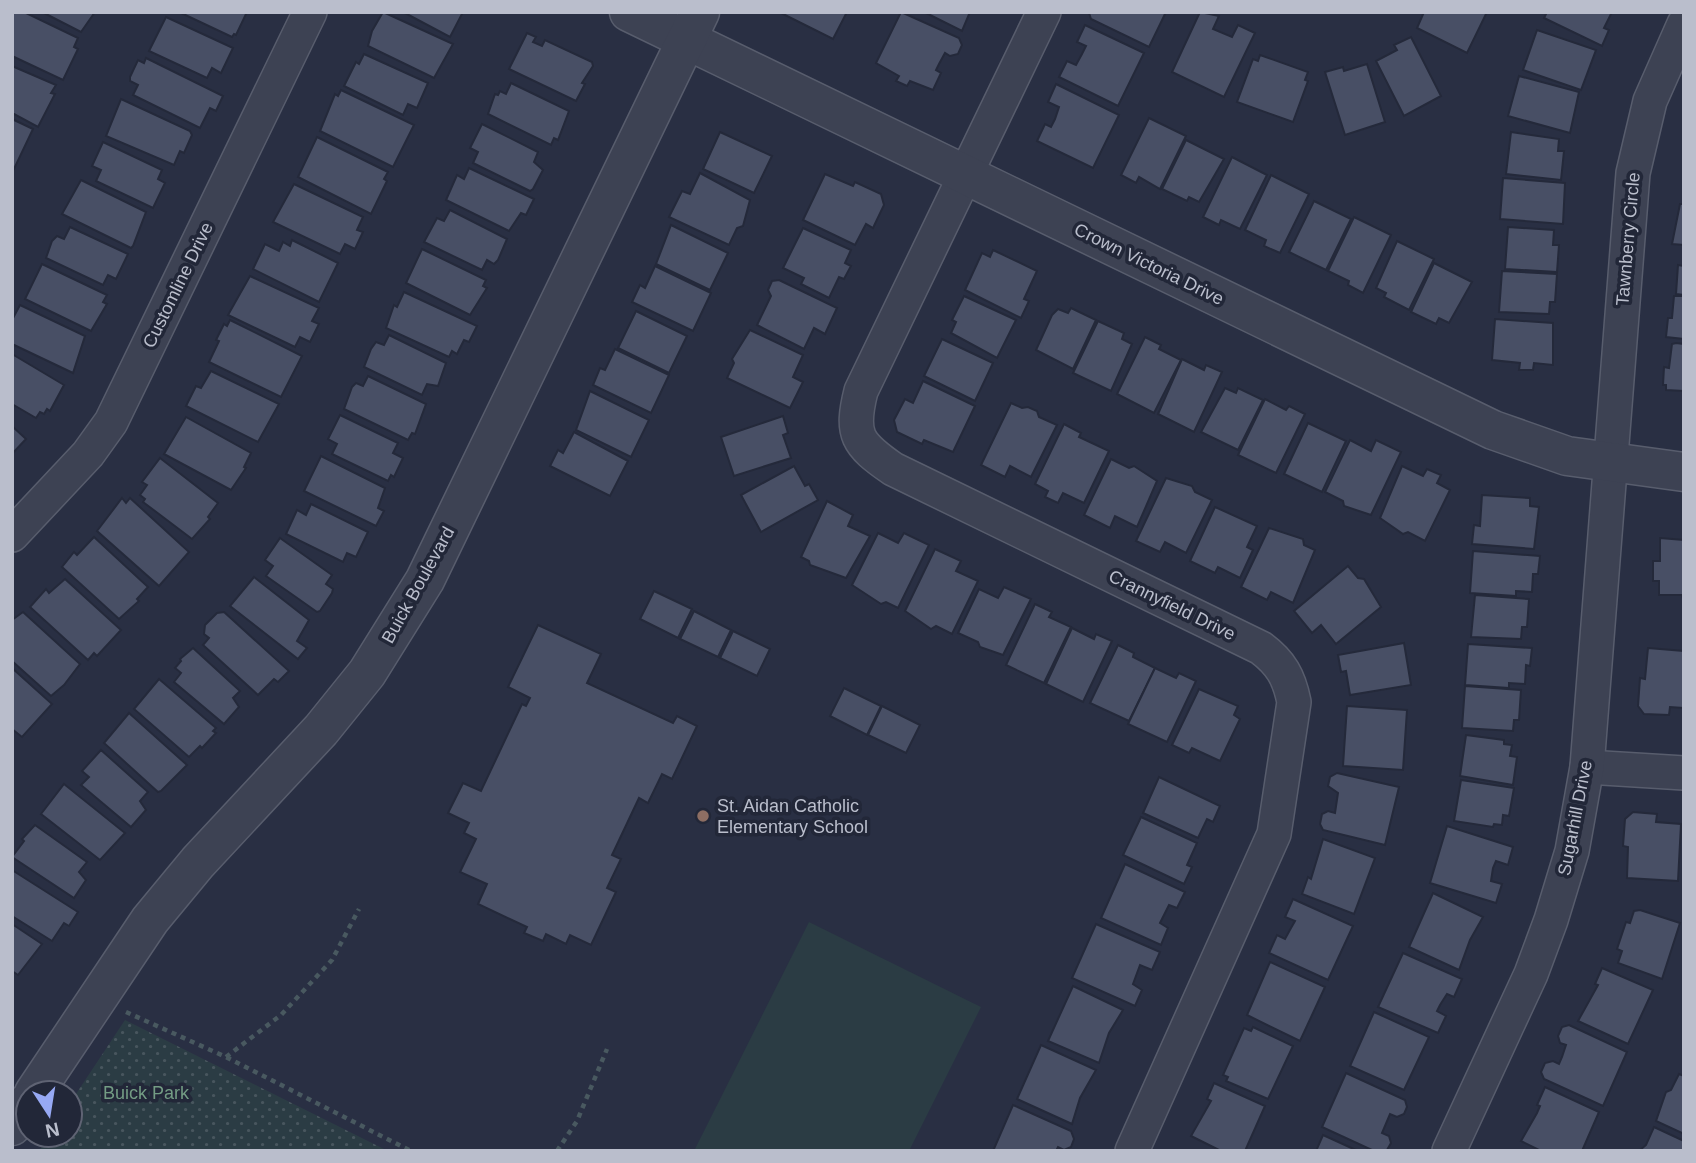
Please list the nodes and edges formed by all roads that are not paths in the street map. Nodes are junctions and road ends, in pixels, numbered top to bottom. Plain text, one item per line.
1 (310, 12) edge
2 (629, 12) edge
3 (1044, 12) edge
4 (1684, 24) edge
5 (693, 26) edge
6 (966, 176) junction
7 (1611, 464) junction
8 (1684, 472) edge
9 (12, 535) edge
10 (1587, 767) junction
11 (1684, 773) edge
12 (43, 1079) edge
13 (1132, 1151) edge
14 (1449, 1151) edge

1 - 9 street, Customline Drive
2 - 5 street, Crown Victoria Drive
3 - 6 street, Crannyfield Drive
4 - 7 street, Tawnberry Circle
5 - 6 street, Crown Victoria Drive
5 - 12 street, Buick Boulevard
6 - 7 street, Crown Victoria Drive
6 - 13 street, Crannyfield Drive
7 - 8 street, Crown Victoria Drive
7 - 10 street, Sugarhill Drive
10 - 11 street
10 - 14 street, Sugarhill Drive

